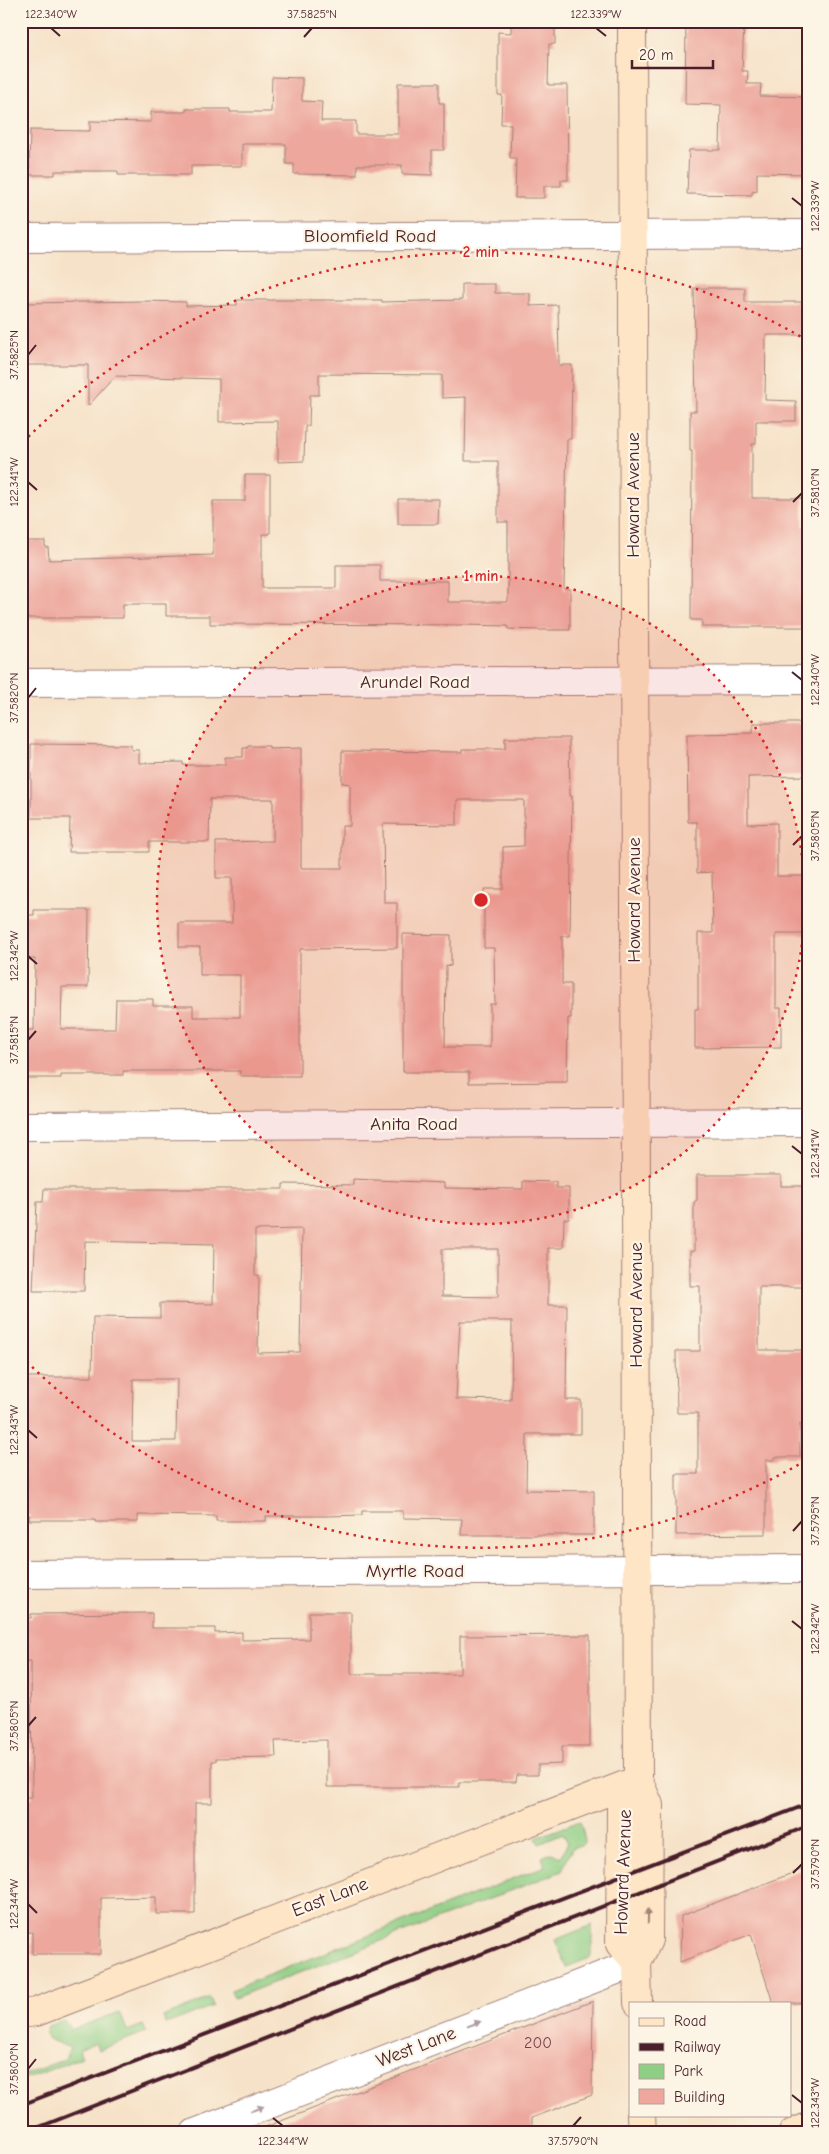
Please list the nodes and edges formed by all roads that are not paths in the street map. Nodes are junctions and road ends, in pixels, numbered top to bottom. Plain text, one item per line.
1 (632, 21) edge
2 (808, 234) edge
3 (632, 235) junction
4 (21, 238) edge
5 (808, 680) edge
6 (634, 681) junction
7 (21, 683) edge
8 (635, 1122) junction
9 (808, 1122) edge
10 (21, 1126) edge
11 (808, 1569) edge
12 (638, 1570) junction
13 (21, 1574) edge
14 (638, 1780) junction
15 (637, 1962) junction
16 (638, 2002) edge
17 (21, 2014) edge
18 (641, 2116) edge
19 (808, 2127) edge
20 (195, 2133) edge
21 (642, 2133) edge
22 (793, 2133) edge

1 - 3 street, Howard Avenue
2 - 3 street, Bloomfield Road
3 - 4 street, Bloomfield Road
3 - 6 street, Howard Avenue
5 - 6 street, Arundel Road
6 - 7 street, Arundel Road
6 - 8 street, Howard Avenue
8 - 9 street, Anita Road
8 - 10 street, Anita Road
8 - 12 street, Howard Avenue
11 - 12 street, Myrtle Road
12 - 13 street, Myrtle Road
12 - 14 street, Howard Avenue
14 - 15 street, Howard Avenue
14 - 17 street, East Lane
15 - 16 street, Howard Avenue
20 -> 15 street, West Lane
18 - 21 street
19 - 22 street

